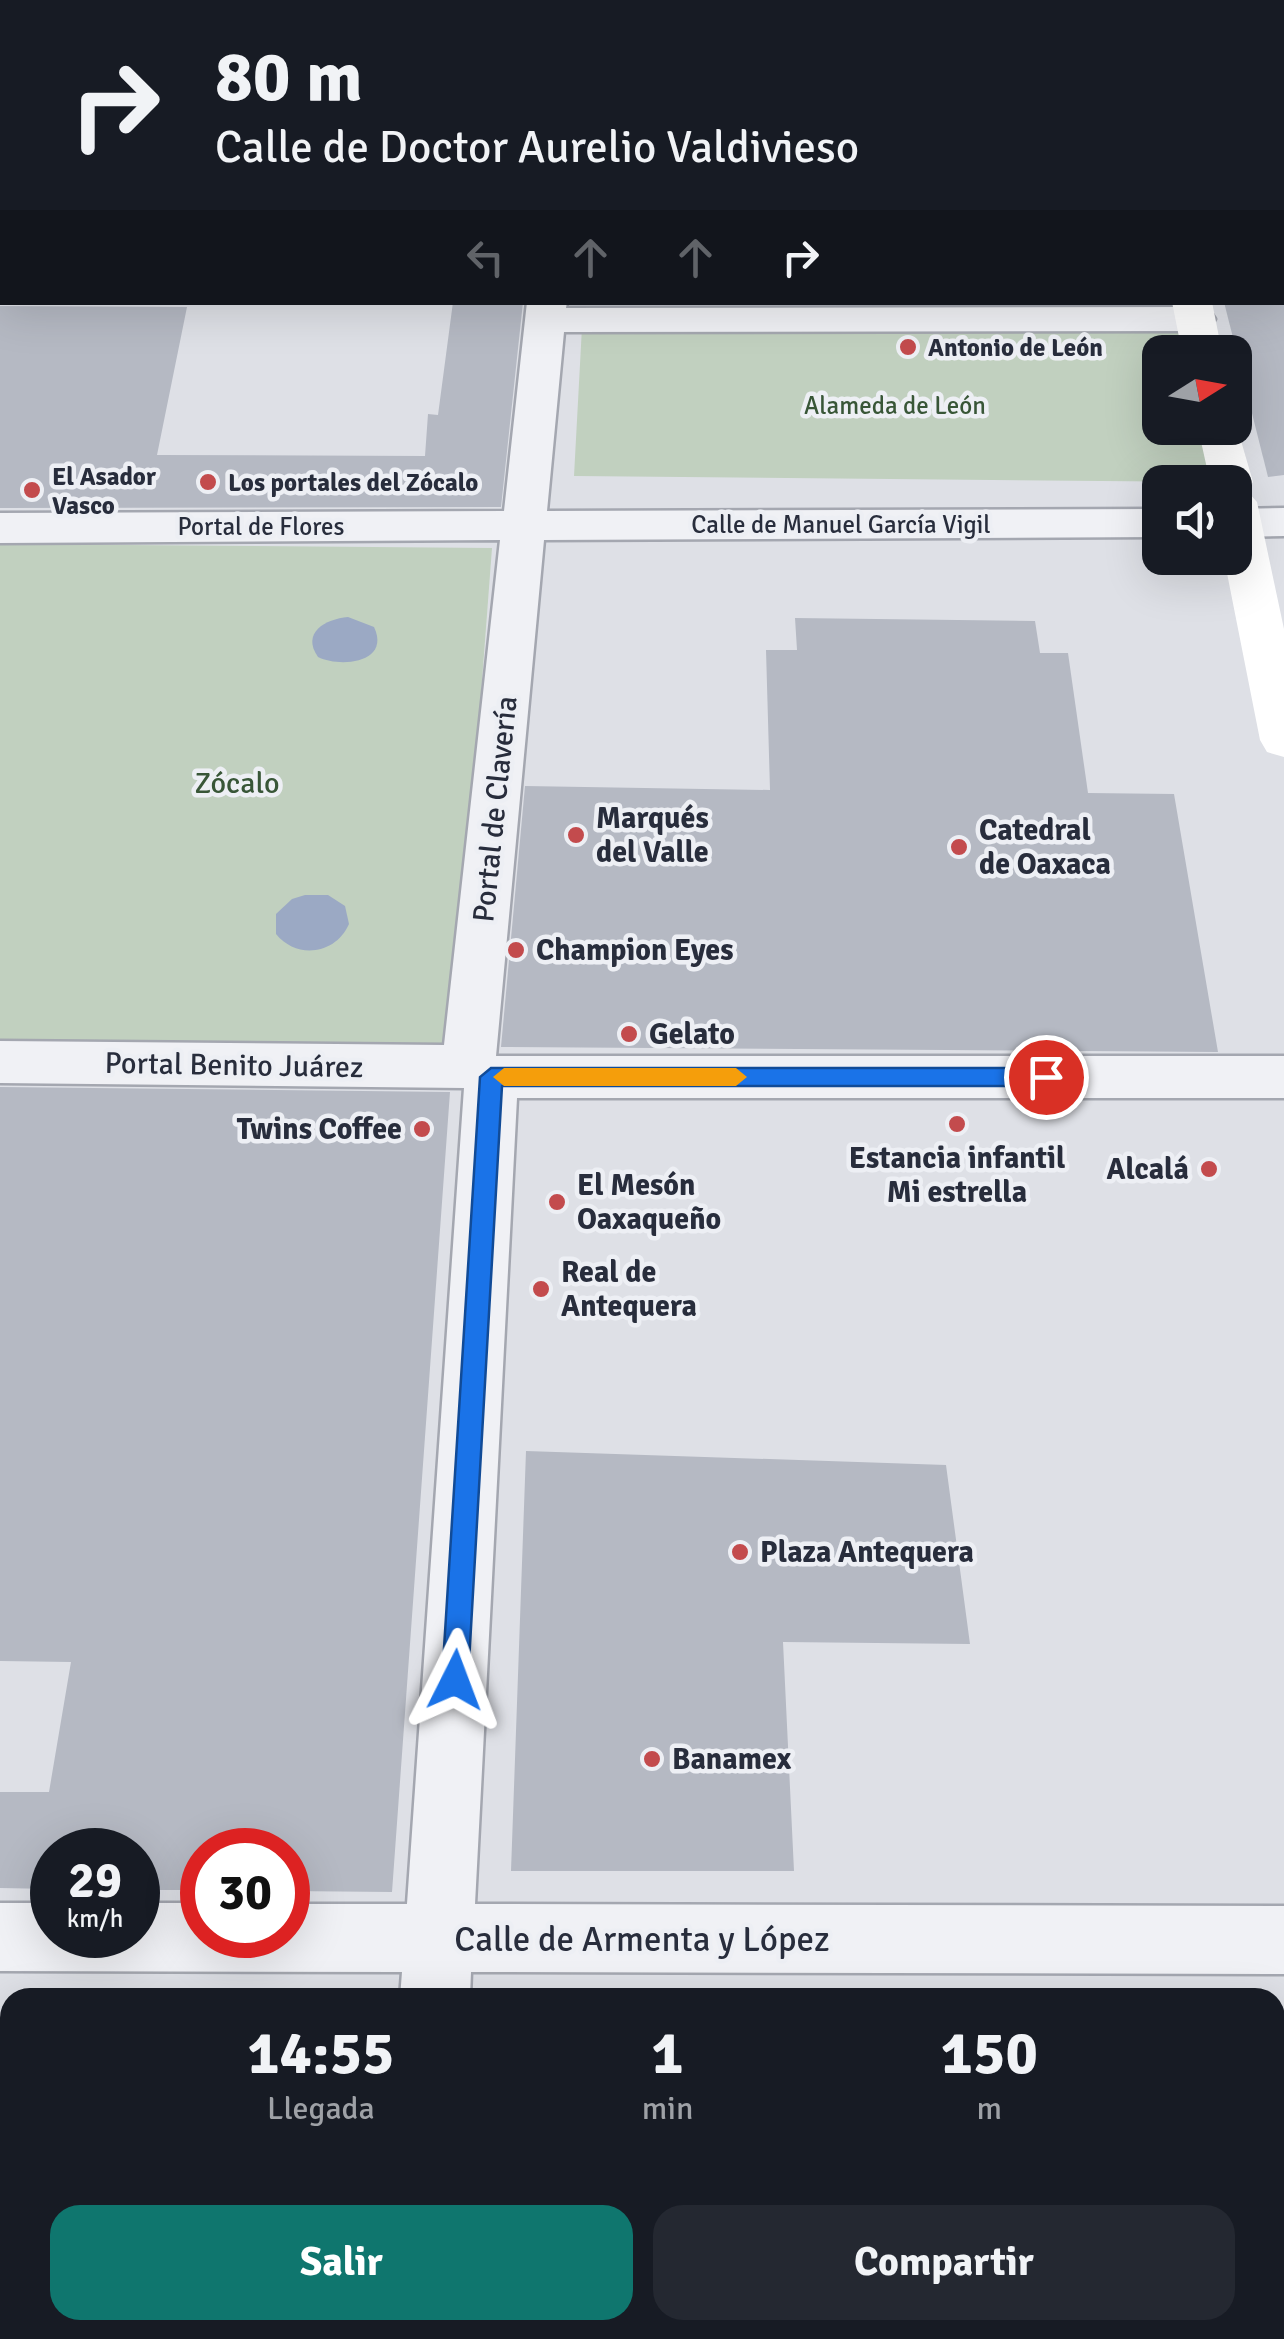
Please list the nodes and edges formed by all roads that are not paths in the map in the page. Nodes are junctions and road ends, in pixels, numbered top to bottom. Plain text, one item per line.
1 (546, 311) edge
2 (1196, 325) edge
3 (1142, 523) edge
4 (523, 526) junction
5 (0, 528) edge
6 (1252, 551) edge
7 (1284, 740) edge
8 (0, 1062) edge
9 (480, 1072) junction
10 (1284, 1076) edge
11 (0, 1936) edge
12 (1284, 1940) edge
13 (438, 1968) edge

1 - 2 street
1 - 4 street, Portal de Clavería
3 - 4 street, Calle de Manuel García Vigil
4 - 5 street, Portal de Flores
4 - 9 street, Portal de Clavería
6 - 7 main road
8 - 9 street, Portal Benito Juárez
9 - 10 street, Portal Benito Juárez
9 - 13 street, Portal de Clavería
11 - 13 street, Calle de Armenta y López
12 - 13 street, Calle de Armenta y López

